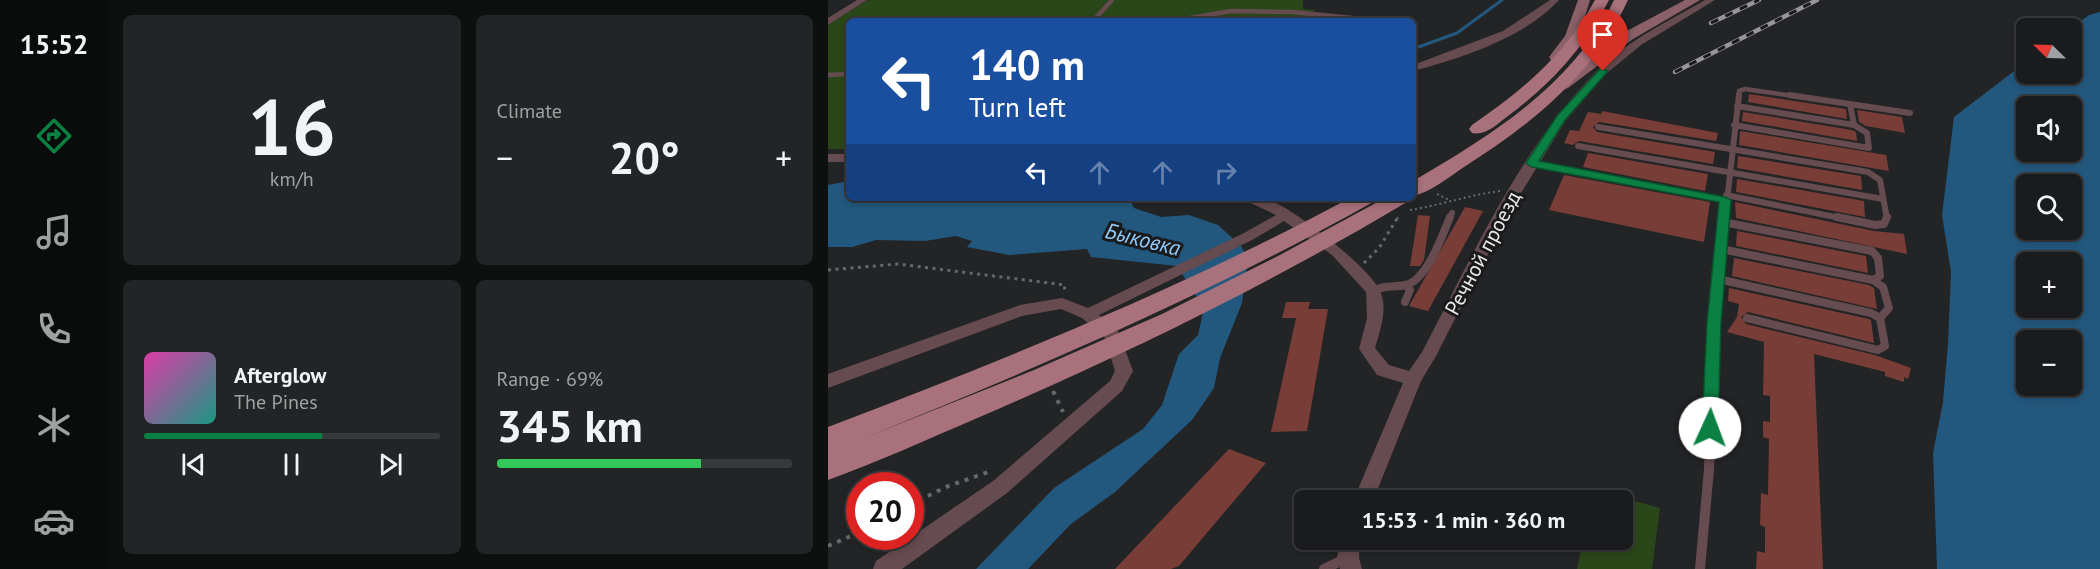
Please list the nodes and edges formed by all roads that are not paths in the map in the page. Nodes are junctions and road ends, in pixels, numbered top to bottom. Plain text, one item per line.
1 (863, 0) edge
2 (1112, 0) edge
3 (1555, 0) edge
4 (1584, 0) edge
5 (1602, 0) edge
6 (1621, 0) edge
7 (1694, 0) edge
8 (1711, 0) edge
9 (1310, 14) junction
10 (1096, 18) edge
11 (1190, 18) edge
12 (1305, 18) edge
13 (1352, 18) edge
14 (828, 22) edge
15 (1416, 68) edge
16 (846, 74) edge
17 (828, 75) edge
18 (1563, 85) junction
19 (1532, 89) junction
20 (1850, 104) junction
21 (1737, 106) junction
22 (1910, 113) dead end
23 (1734, 125) junction
24 (1854, 125) junction
25 (1598, 127) dead end
26 (1467, 135) dead end
27 (1578, 146) dead end
28 (1449, 147) dead end
29 (1731, 148) junction
30 (828, 158) edge
31 (846, 158) edge
32 (1532, 163) junction
33 (1729, 172) junction
34 (1420, 184) edge
35 (1725, 198) junction
36 (1883, 199) junction
37 (1254, 201) edge
38 (1360, 201) edge
39 (1395, 201) edge
40 (1452, 213) dead end
41 (1285, 215) junction
42 (1723, 222) junction
43 (1721, 249) junction
44 (1718, 279) junction
45 (1873, 280) junction
46 (1406, 285) junction
47 (1373, 291) junction
48 (1405, 302) dead end
49 (1088, 314) junction
50 (1747, 318) dead end
51 (1880, 318) junction
52 (1044, 374) junction
53 (1413, 379) junction
54 (828, 381) edge
55 (828, 440) edge
56 (828, 466) edge
57 (1368, 490) edge
58 (1350, 556) edge
59 (884, 569) edge
60 (1324, 569) edge
61 (1700, 569) edge

1 - 14 street
2 - 10 lane
3 - 15 street
4 - 19 main road
5 - 19 main road
6 - 18 main road
7 - 18 main road
8 - 32 street, Речной проезд
9 - 11 lane
9 - 12 lane
9 - 13 lane
16 - 17 lane
18 - 34 main road
19 - 26 main road
20 - 21 lane
20 - 22 lane
20 - 24 lane
21 - 23 lane
21 - 24 lane
23 - 24 lane
23 - 29 lane
25 - 29 lane
27 - 33 lane
28 - 34 main road
29 - 33 lane
29 - 36 lane
30 - 31 street
32 - 35 lane
32 - 53 street, Речной проезд
33 - 35 lane
33 - 36 lane
35 - 36 lane
35 - 42 lane
37 - 41 street
38 - 52 main road
39 - 52 main road
40 - 46 lane
41 - 47 street
41 - 49 street
42 - 43 lane
42 - 45 lane
43 - 44 lane
43 - 45 lane
44 - 51 lane
44 - 61 lane
45 - 51 lane
46 - 47 lane
46 - 48 lane
47 - 53 street
49 - 54 street
49 - 59 street
50 - 51 lane
52 - 55 main road
52 - 56 main road
53 - 57 street, Речной проезд
58 - 60 lane

